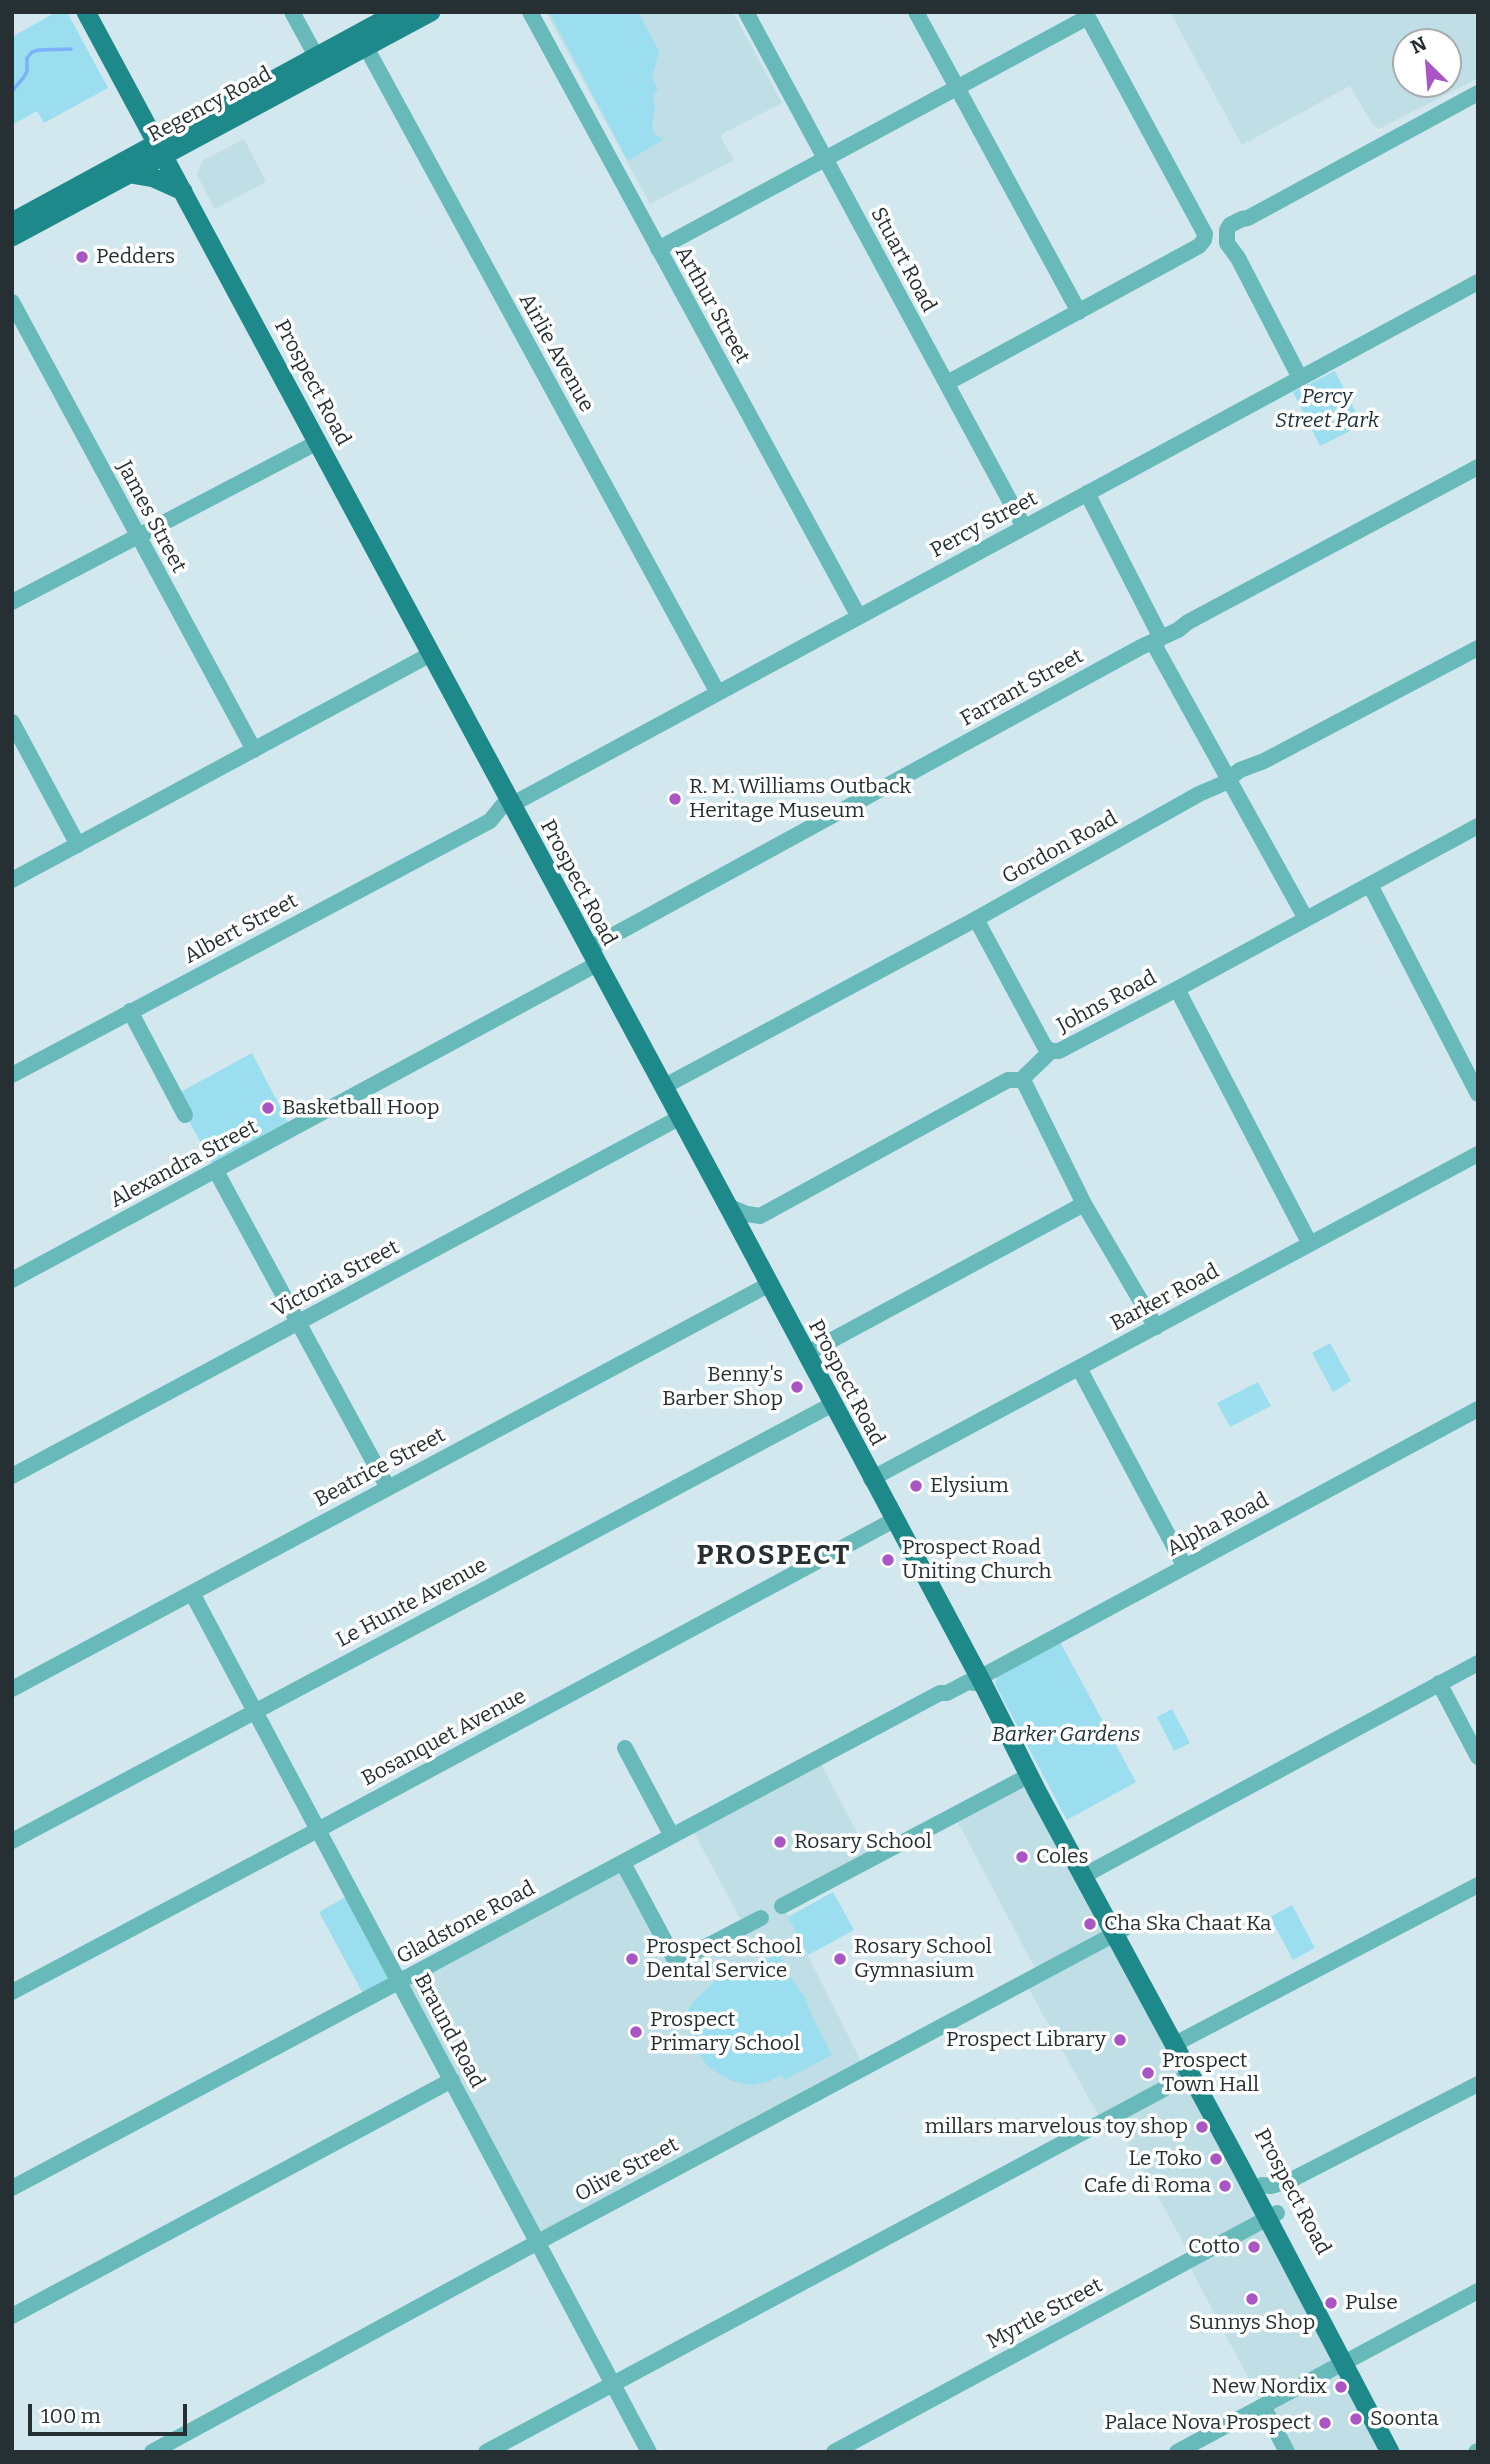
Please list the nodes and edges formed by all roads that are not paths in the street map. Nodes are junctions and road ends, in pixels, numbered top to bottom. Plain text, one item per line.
1 (86, 12) edge
2 (292, 12) edge
3 (398, 12) edge
4 (431, 12) edge
5 (530, 12) edge
6 (746, 12) edge
7 (916, 12) edge
8 (1087, 15) edge
9 (362, 40) junction
10 (316, 56) junction
11 (957, 88) junction
12 (1478, 93) edge
13 (204, 135) junction
14 (160, 149) junction
15 (825, 159) junction
16 (131, 174) junction
17 (183, 191) junction
18 (12, 222) edge
19 (12, 237) edge
20 (658, 248) junction
21 (1478, 282) edge
22 (12, 302) edge
23 (1079, 312) junction
24 (1300, 378) junction
25 (947, 383) junction
26 (318, 442) junction
27 (1478, 467) edge
28 (1087, 493) junction
29 (1024, 527) junction
30 (137, 535) junction
31 (12, 602) edge
32 (859, 617) junction
33 (1157, 640) junction
34 (1478, 648) edge
35 (431, 654) junction
36 (718, 693) junction
37 (12, 722) edge
38 (254, 750) junction
39 (1228, 779) junction
40 (512, 808) junction
41 (1478, 826) edge
42 (78, 845) junction
43 (12, 880) edge
44 (1370, 885) junction
45 (976, 919) junction
46 (1306, 919) junction
47 (592, 956) junction
48 (1177, 989) junction
49 (130, 1011) junction
50 (1051, 1051) junction
51 (12, 1075) edge
52 (1021, 1080) junction
53 (663, 1087) junction
54 (1478, 1094) edge
55 (185, 1115) dead end
56 (679, 1118) junction
57 (1478, 1154) edge
58 (216, 1171) junction
59 (1084, 1204) junction
60 (728, 1206) junction
61 (760, 1216) junction
62 (1310, 1244) junction
63 (748, 1245) junction
64 (12, 1280) edge
65 (768, 1285) junction
66 (300, 1322) junction
67 (1156, 1326) junction
68 (806, 1354) junction
69 (1079, 1368) junction
70 (833, 1404) junction
71 (1478, 1409) edge
72 (12, 1476) edge
73 (871, 1479) junction
74 (388, 1488) junction
75 (894, 1520) junction
76 (1185, 1567) junction
77 (192, 1592) junction
78 (1478, 1662) edge
79 (977, 1675) junction
80 (1439, 1683) junction
81 (12, 1689) edge
82 (255, 1710) junction
83 (625, 1748) dead end
84 (1478, 1757) edge
85 (1030, 1776) junction
86 (319, 1829) junction
87 (673, 1836) junction
88 (12, 1840) edge
89 (623, 1863) junction
90 (1088, 1874) junction
91 (1478, 1885) edge
92 (782, 1906) dead end
93 (761, 1917) dead end
94 (1119, 1932) junction
95 (400, 1982) junction
96 (12, 1992) edge
97 (1179, 2042) junction
98 (1190, 2075) junction
99 (452, 2080) junction
100 (1478, 2084) edge
101 (12, 2188) edge
102 (1269, 2204) junction
103 (538, 2242) junction
104 (1478, 2291) edge
105 (12, 2316) edge
106 (1348, 2361) junction
107 (613, 2384) junction
108 (1263, 2406) junction
109 (152, 2452) edge
110 (486, 2452) edge
111 (649, 2452) edge
112 (834, 2452) edge
113 (1177, 2452) edge
114 (1287, 2452) edge
115 (1390, 2452) edge
116 (1404, 2452) edge

1 - 14 main road, Prospect Road
2 - 10 street
3 - 9 main road, Regency Road
4 - 9 main road, Regency Road
5 - 20 street, Arthur Street
6 - 15 street, Stuart Road
7 - 11 street
8 - 11 street
8 - 23 street
9 - 10 main road, Regency Road
9 - 13 main road, Regency Road
9 - 36 street, Airlie Avenue
10 - 14 main road, Regency Road
11 - 15 street
11 - 23 street
12 - 24 street
13 - 14 main road, Regency Road
13 - 17 main road
14 - 16 main road, Regency Road
14 - 17 main road, Prospect Road
14 - 18 main road, Regency Road
15 - 20 street
15 - 25 street, Stuart Road
16 - 17 main road
16 - 19 main road, Regency Road
17 - 26 main road, Prospect Road
20 - 32 street, Arthur Street
21 - 24 street, Percy Street
22 - 30 street, James Street
23 - 25 street
24 - 28 street, Percy Street
25 - 29 street, Stuart Road
26 - 30 street
26 - 35 main road, Prospect Road
27 - 33 street, Farrant Street
28 - 29 street, Percy Street
28 - 33 street
29 - 32 street, Percy Street
30 - 31 street
30 - 38 street, James Street
32 - 36 street, Percy Street
33 - 39 street
33 - 47 street, Farrant Street
34 - 39 street, Gordon Road
35 - 38 street
35 - 40 main road, Prospect Road
36 - 40 street, Percy Street
37 - 42 street
38 - 42 street
39 - 45 street, Gordon Road
39 - 46 street
40 - 47 main road, Prospect Road
40 - 49 street, Albert Street
41 - 44 street, Johns Road
42 - 43 street
44 - 46 street, Johns Road
44 - 54 street
45 - 50 street
45 - 53 street, Gordon Road
46 - 48 street, Johns Road
47 - 53 main road, Prospect Road
47 - 58 street, Alexandra Street
48 - 50 street, Johns Road
48 - 62 street
49 - 51 street, Albert Street
49 - 55 street
50 - 52 street, Johns Road
52 - 59 street
52 - 61 street, Johns Road
53 - 56 main road, Prospect Road
56 - 60 main road, Prospect Road
56 - 66 street, Victoria Street
57 - 62 street, Barker Road
58 - 64 street, Alexandra Street
58 - 66 street
59 - 67 street
59 - 68 street
60 - 61 street
60 - 63 main road, Prospect Road
61 - 63 street
62 - 67 street, Barker Road
63 - 65 main road, Prospect Road
65 - 68 main road, Prospect Road
65 - 74 street, Beatrice Street
66 - 72 street, Victoria Street
66 - 74 street
67 - 69 street, Barker Road
68 - 70 main road, Prospect Road
69 - 73 street, Barker Road
69 - 76 street
70 - 73 main road, Prospect Road
70 - 82 street, Le Hunte Avenue
71 - 76 street, Alpha Road
73 - 75 main road, Prospect Road
74 - 77 street, Beatrice Street
75 - 79 main road, Prospect Road
75 - 86 street, Bosanquet Avenue
76 - 79 street, Alpha Road
77 - 81 street, Beatrice Street
77 - 82 street, Braund Road
78 - 80 street
79 - 85 main road, Prospect Road
79 - 87 street, Gladstone Road
80 - 84 street
80 - 90 street
82 - 86 street, Braund Road
82 - 88 street, Le Hunte Avenue
83 - 87 street
85 - 90 main road, Prospect Road
85 - 92 street
86 - 95 street, Braund Road
86 - 96 street, Bosanquet Avenue
87 - 89 street, Gladstone Road
89 - 93 street
89 - 95 street, Gladstone Road
90 - 94 main road, Prospect Road
91 - 97 street
94 - 97 main road, Prospect Road
94 - 103 street, Olive Street
95 - 99 street, Braund Road
95 - 101 street, Gladstone Road
97 - 98 main road, Prospect Road
97 - 102 main road, Prospect Road
98 - 102 main road, Prospect Road
98 - 107 street
99 - 103 street, Braund Road
99 - 105 street
100 - 102 street, Myrtle Street
102 - 106 main road, Prospect Road
102 - 112 street, Myrtle Street
103 - 107 street, Braund Road
103 - 109 street, Olive Street
104 - 106 street
106 - 108 street
106 - 115 main road, Prospect Road
106 - 116 main road, Prospect Road
107 - 110 street
107 - 111 street, Braund Road
108 - 113 street
108 - 114 street

